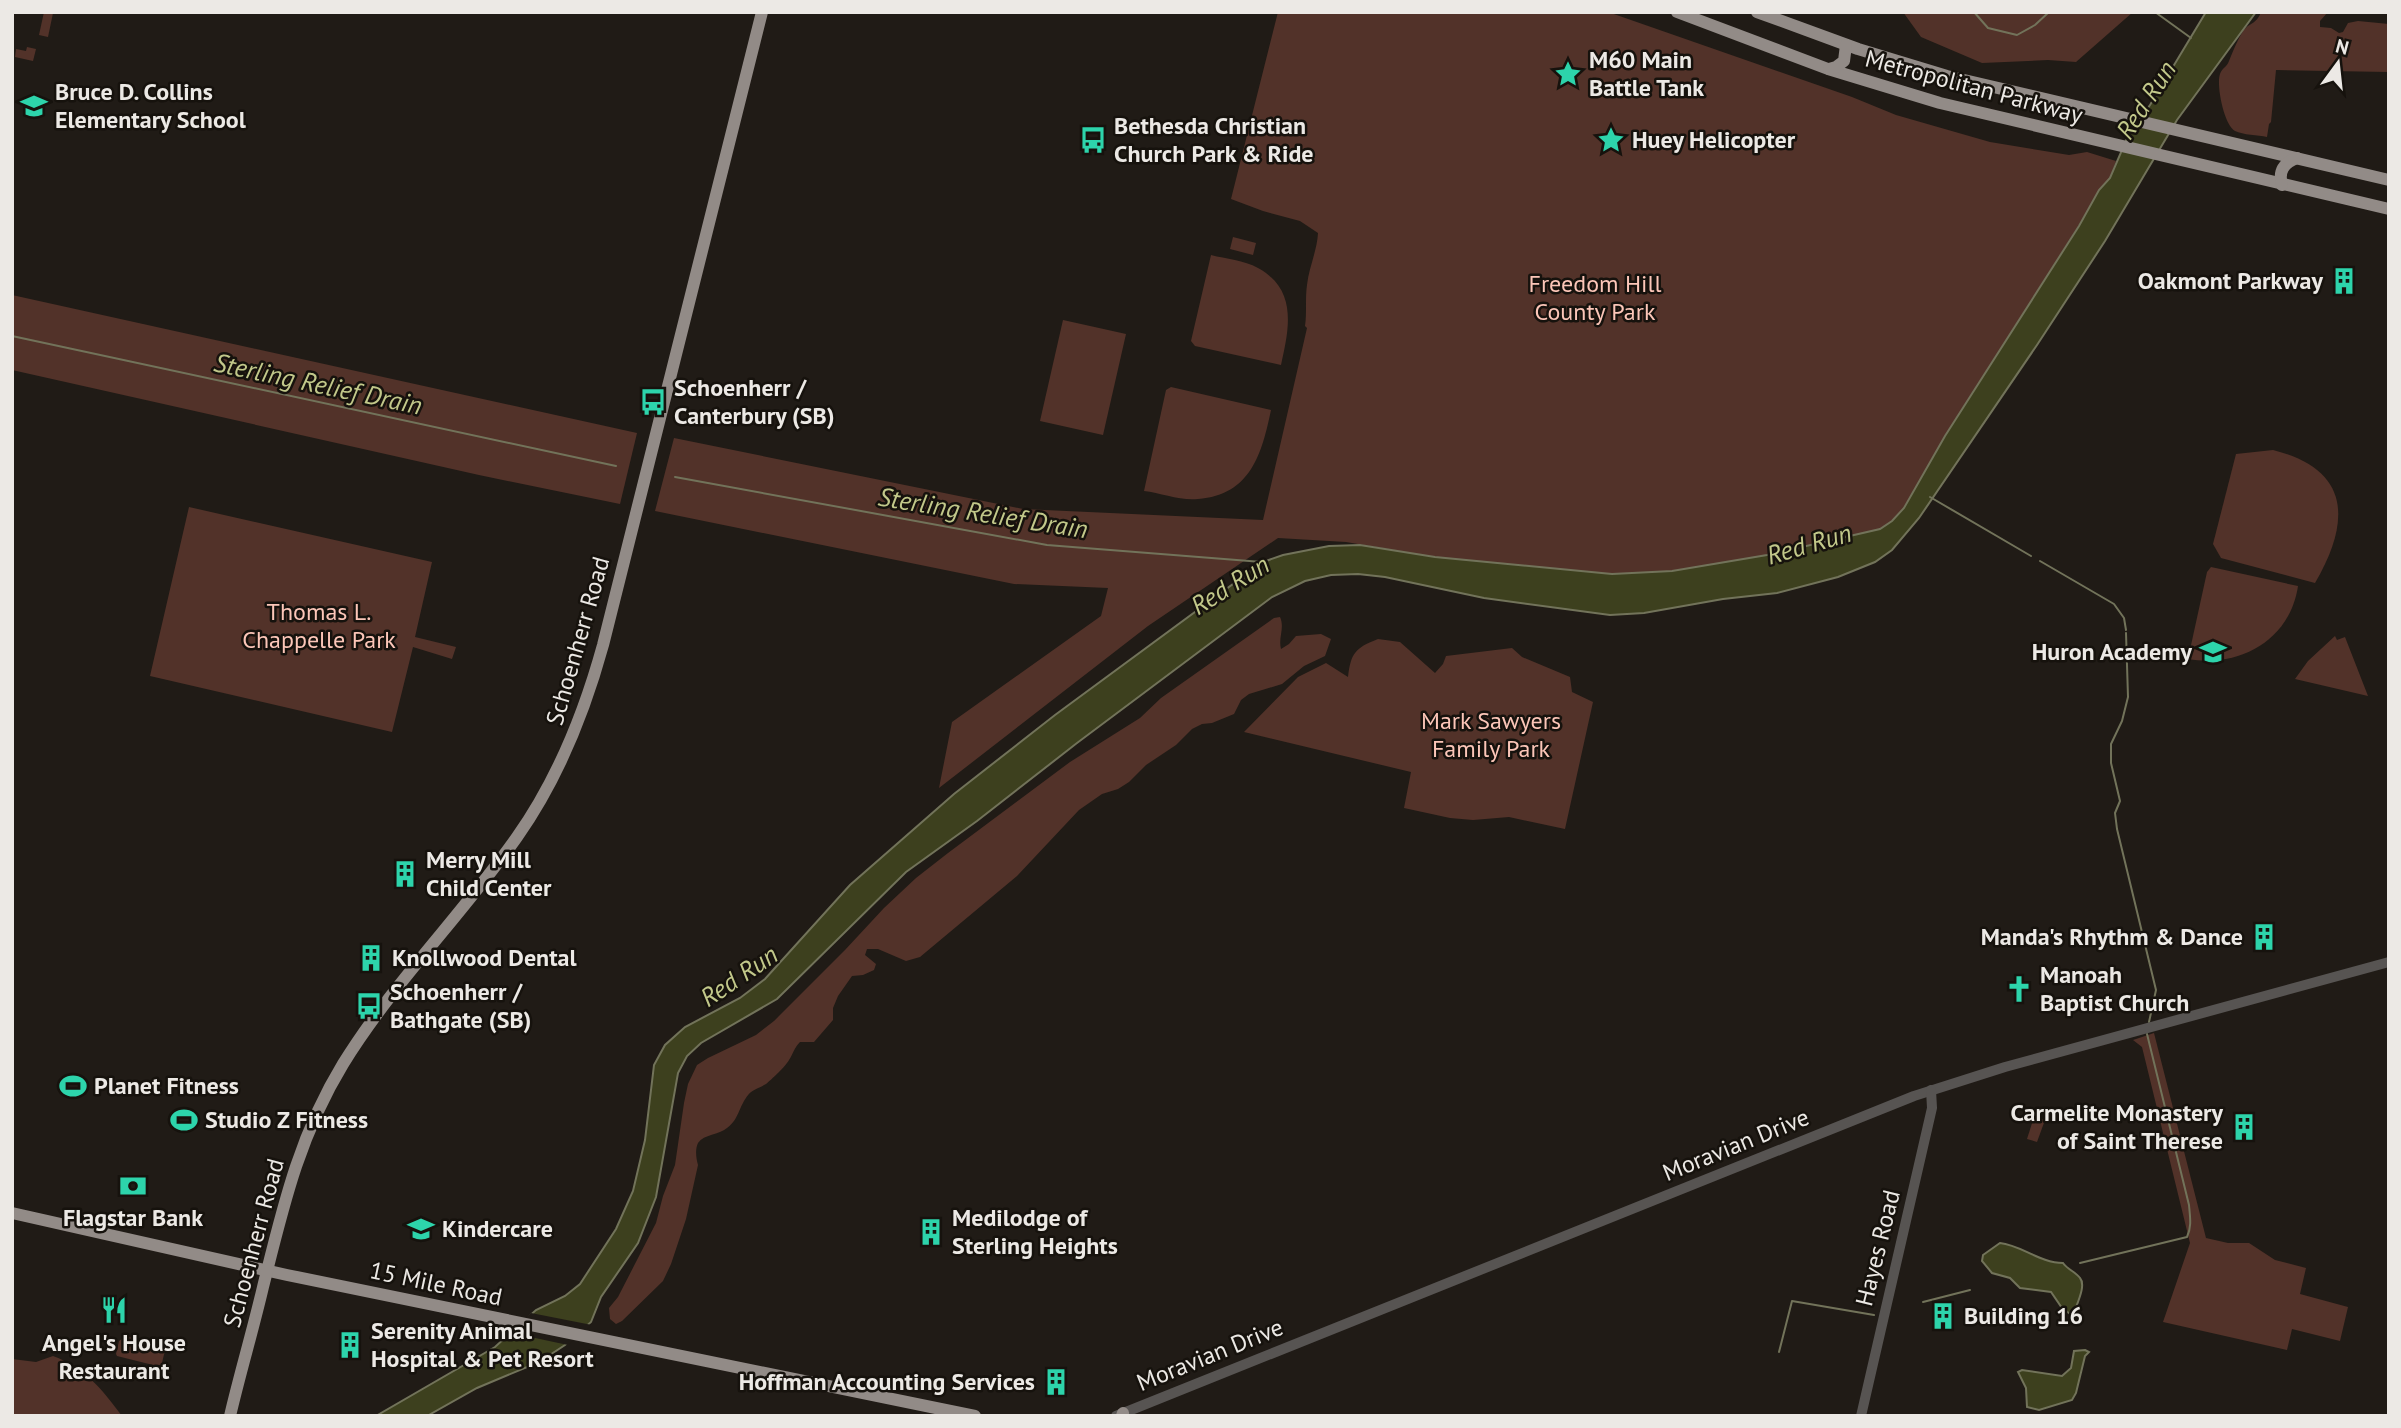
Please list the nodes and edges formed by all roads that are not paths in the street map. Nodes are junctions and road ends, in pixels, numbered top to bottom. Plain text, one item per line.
1 (762, 12) edge
2 (1677, 12) edge
3 (1757, 12) edge
4 (1846, 45) junction
5 (1829, 69) junction
6 (2297, 158) junction
7 (2389, 180) edge
8 (2282, 185) junction
9 (2389, 209) edge
10 (2389, 962) edge
11 (1931, 1090) junction
12 (12, 1213) edge
13 (267, 1271) junction
14 (1120, 1415) edge
15 (230, 1416) edge
16 (975, 1416) edge
17 (1861, 1416) edge

1 - 13 main road, Schoenherr Road
2 - 5 main road, Metropolitan Parkway
3 - 4 main road, Metropolitan Parkway
4 - 5 main road
4 - 6 main road, Metropolitan Parkway
5 - 8 main road, Metropolitan Parkway
6 - 7 main road, Metropolitan Parkway
6 - 8 main road
8 - 9 main road, Metropolitan Parkway
10 - 11 street, Moravian Drive
11 - 14 street, Moravian Drive
11 - 17 street, Hayes Road
12 - 13 main road, 15 Mile Road
13 - 15 main road, Schoenherr Road
13 - 16 main road, 15 Mile Road

